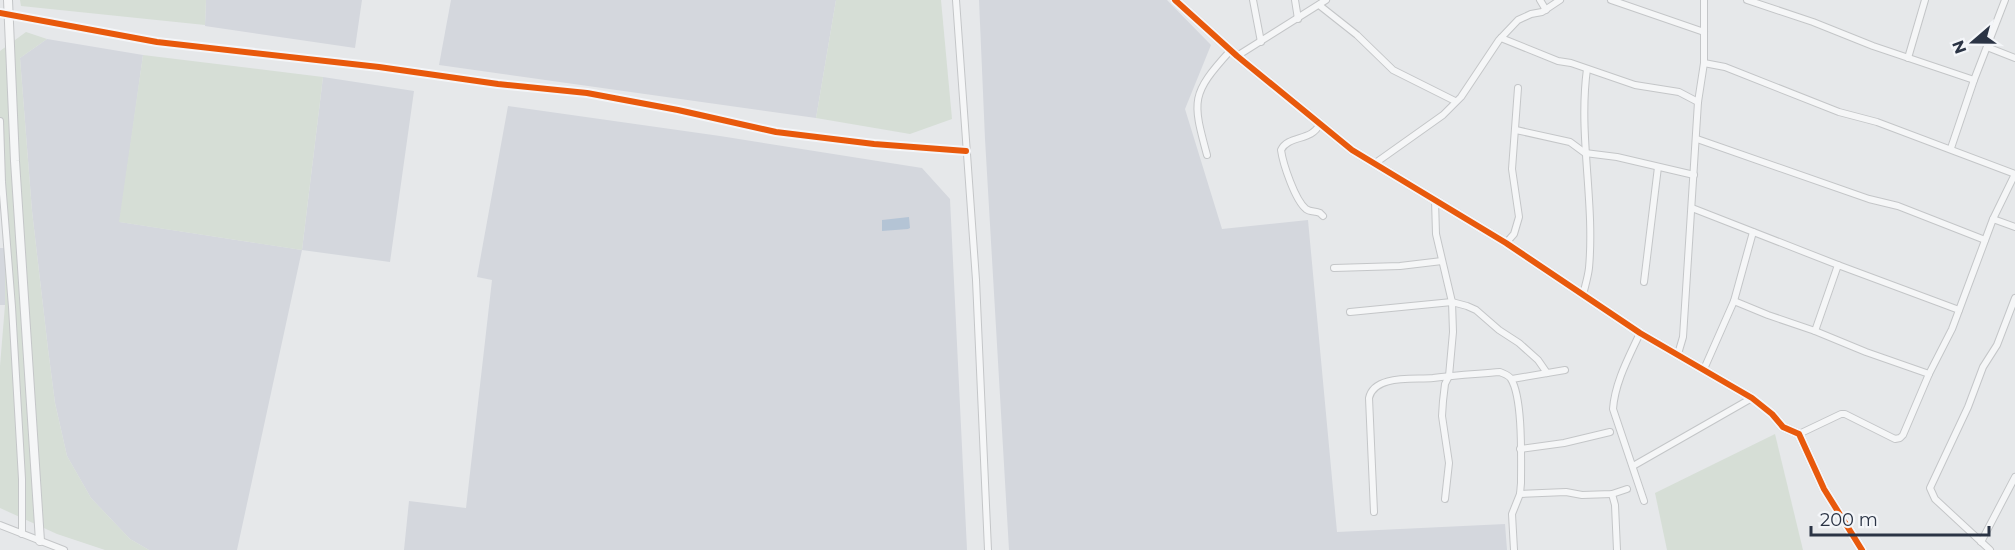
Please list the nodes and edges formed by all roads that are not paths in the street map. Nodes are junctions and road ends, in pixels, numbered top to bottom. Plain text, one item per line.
1 (8, 0) edge
2 (956, 0) edge
3 (1175, 0) edge
4 (1253, 0) edge
5 (1295, 0) edge
6 (1326, 0) edge
7 (1540, 0) edge
8 (1560, 0) edge
9 (1611, 0) edge
10 (1704, 0) edge
11 (1747, 0) edge
12 (1925, 0) edge
13 (2005, 0) edge
14 (1773, 4) edge
15 (1319, 5) junction
16 (1546, 10) junction
17 (4, 13) edge
18 (1298, 19) junction
19 (1704, 32) junction
20 (1501, 38) junction
21 (1261, 42) junction
22 (1987, 47) junction
23 (1234, 54) junction
24 (1908, 58) junction
25 (2015, 58) edge
26 (1704, 63) junction
27 (1587, 69) junction
28 (1974, 80) junction
29 (1518, 88) dead end
30 (1455, 101) junction
31 (1698, 102) junction
32 (0, 121) edge
33 (1320, 125) junction
34 (1516, 130) junction
35 (1697, 139) junction
36 (1951, 148) junction
37 (966, 151) junction
38 (1585, 153) junction
39 (1208, 155) dead end
40 (15, 160) junction
41 (2, 161) junction
42 (1374, 164) junction
43 (1658, 167) junction
44 (1694, 175) junction
45 (1, 182) edge
46 (1435, 200) junction
47 (1692, 208) junction
48 (1323, 216) dead end
49 (1994, 219) junction
50 (2015, 227) edge
51 (1753, 232) junction
52 (1985, 240) junction
53 (1506, 243) junction
54 (4, 248) edge
55 (1442, 261) junction
56 (1838, 265) junction
57 (1334, 268) dead end
58 (1644, 282) dead end
59 (1583, 295) junction
60 (2015, 298) edge
61 (1734, 301) junction
62 (1452, 303) junction
63 (1959, 310) junction
64 (1350, 312) dead end
65 (1815, 331) junction
66 (1640, 333) junction
67 (1678, 354) junction
68 (1704, 369) junction
69 (1565, 370) dead end
70 (1547, 373) junction
71 (1929, 374) junction
72 (1449, 376) junction
73 (1512, 379) junction
74 (1752, 398) junction
75 (1610, 432) dead end
76 (1799, 434) junction
77 (1520, 449) junction
78 (1633, 466) junction
79 (2015, 477) edge
80 (1627, 489) dead end
81 (1520, 494) junction
82 (1612, 494) junction
83 (1445, 499) dead end
84 (1644, 501) dead end
85 (1374, 512) dead end
86 (0, 525) edge
87 (22, 534) junction
88 (40, 541) junction
89 (1981, 542) junction
90 (63, 550) edge
91 (988, 550) edge
92 (1514, 550) edge
93 (1617, 550) edge
94 (1862, 550) edge
95 (1990, 550) edge

1 - 17 street
2 - 37 street
3 - 23 street
4 - 21 street
5 - 18 street
6 - 15 street
7 - 16 street
8 - 16 street
9 - 19 street
10 - 19 street
11 - 14 street
12 - 24 street
13 - 22 street
14 - 24 street
15 - 18 street
15 - 30 street
16 - 20 street
17 - 37 street
17 - 40 street
18 - 21 street
19 - 26 street
20 - 27 street
20 - 30 street
21 - 23 street
22 - 25 street
22 - 28 street
23 - 33 street
23 - 39 street
24 - 28 street
26 - 31 street
26 - 36 street
27 - 31 street
27 - 38 street
28 - 36 street
29 - 34 street
30 - 42 street
31 - 35 street
32 - 41 street
33 - 42 street
33 - 48 street
34 - 38 street
34 - 53 street
35 - 44 street
35 - 52 street
36 - 49 street
37 - 91 street
38 - 43 street
38 - 59 street
40 - 41 street
40 - 88 street
41 - 45 street
42 - 46 street
43 - 44 street
43 - 58 street
44 - 47 street
45 - 54 street
46 - 53 street
46 - 55 street
47 - 51 street
47 - 67 street
49 - 50 street
49 - 52 street
51 - 56 street
51 - 61 street
52 - 63 street
53 - 59 street
54 - 87 street
55 - 57 street
55 - 62 street
56 - 63 street
56 - 65 street
59 - 66 street
60 - 89 street
61 - 65 street
61 - 68 street
62 - 64 street
62 - 70 street
62 - 72 street
63 - 71 street
65 - 71 street
66 - 67 street
66 - 78 street
67 - 68 street
68 - 74 street
69 - 70 street
70 - 73 street
71 - 76 street
72 - 73 street
72 - 83 street
72 - 85 street
73 - 77 street
74 - 76 street
74 - 78 street
75 - 77 street
76 - 94 street
77 - 81 street
78 - 84 street
79 - 89 street
80 - 82 street
81 - 82 street
81 - 92 street
82 - 93 street
86 - 87 street
87 - 88 street
88 - 90 street
89 - 95 street

